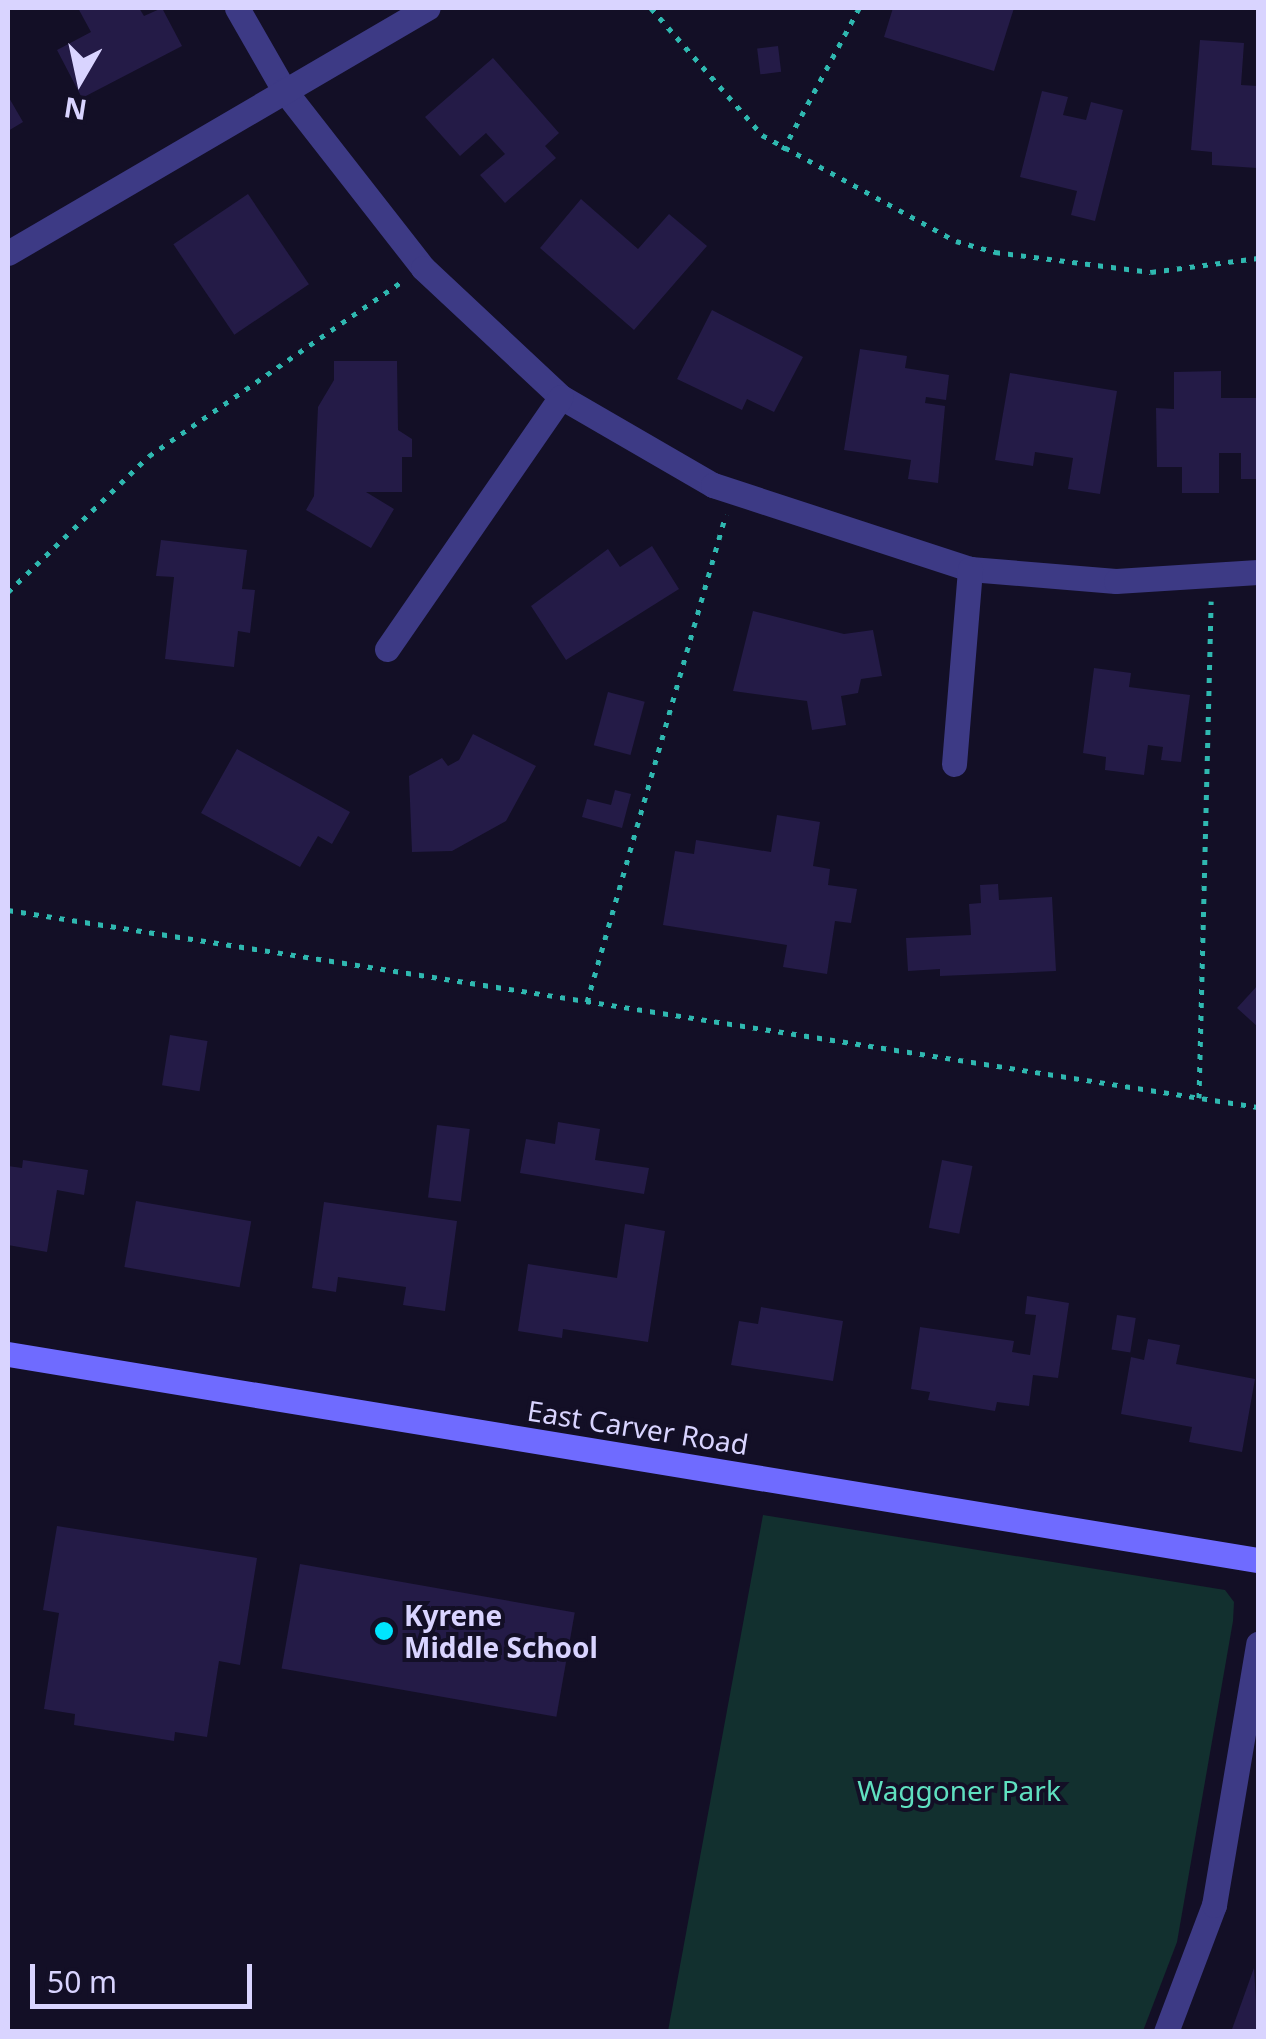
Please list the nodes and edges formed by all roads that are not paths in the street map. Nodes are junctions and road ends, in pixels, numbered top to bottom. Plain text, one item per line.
1 (238, 8) edge
2 (428, 8) edge
3 (284, 90) junction
4 (8, 252) edge
5 (561, 397) junction
6 (970, 569) junction
7 (1258, 572) edge
8 (387, 649) dead end
9 (954, 764) dead end
10 (8, 1354) edge
11 (1258, 1560) edge
12 (1258, 1644) edge
13 (1166, 2032) edge

1 - 3 street
2 - 3 street
3 - 4 street
3 - 5 street
5 - 6 street
5 - 8 street
6 - 7 street
6 - 9 street
10 - 11 street, East Carver Road
12 - 13 street

